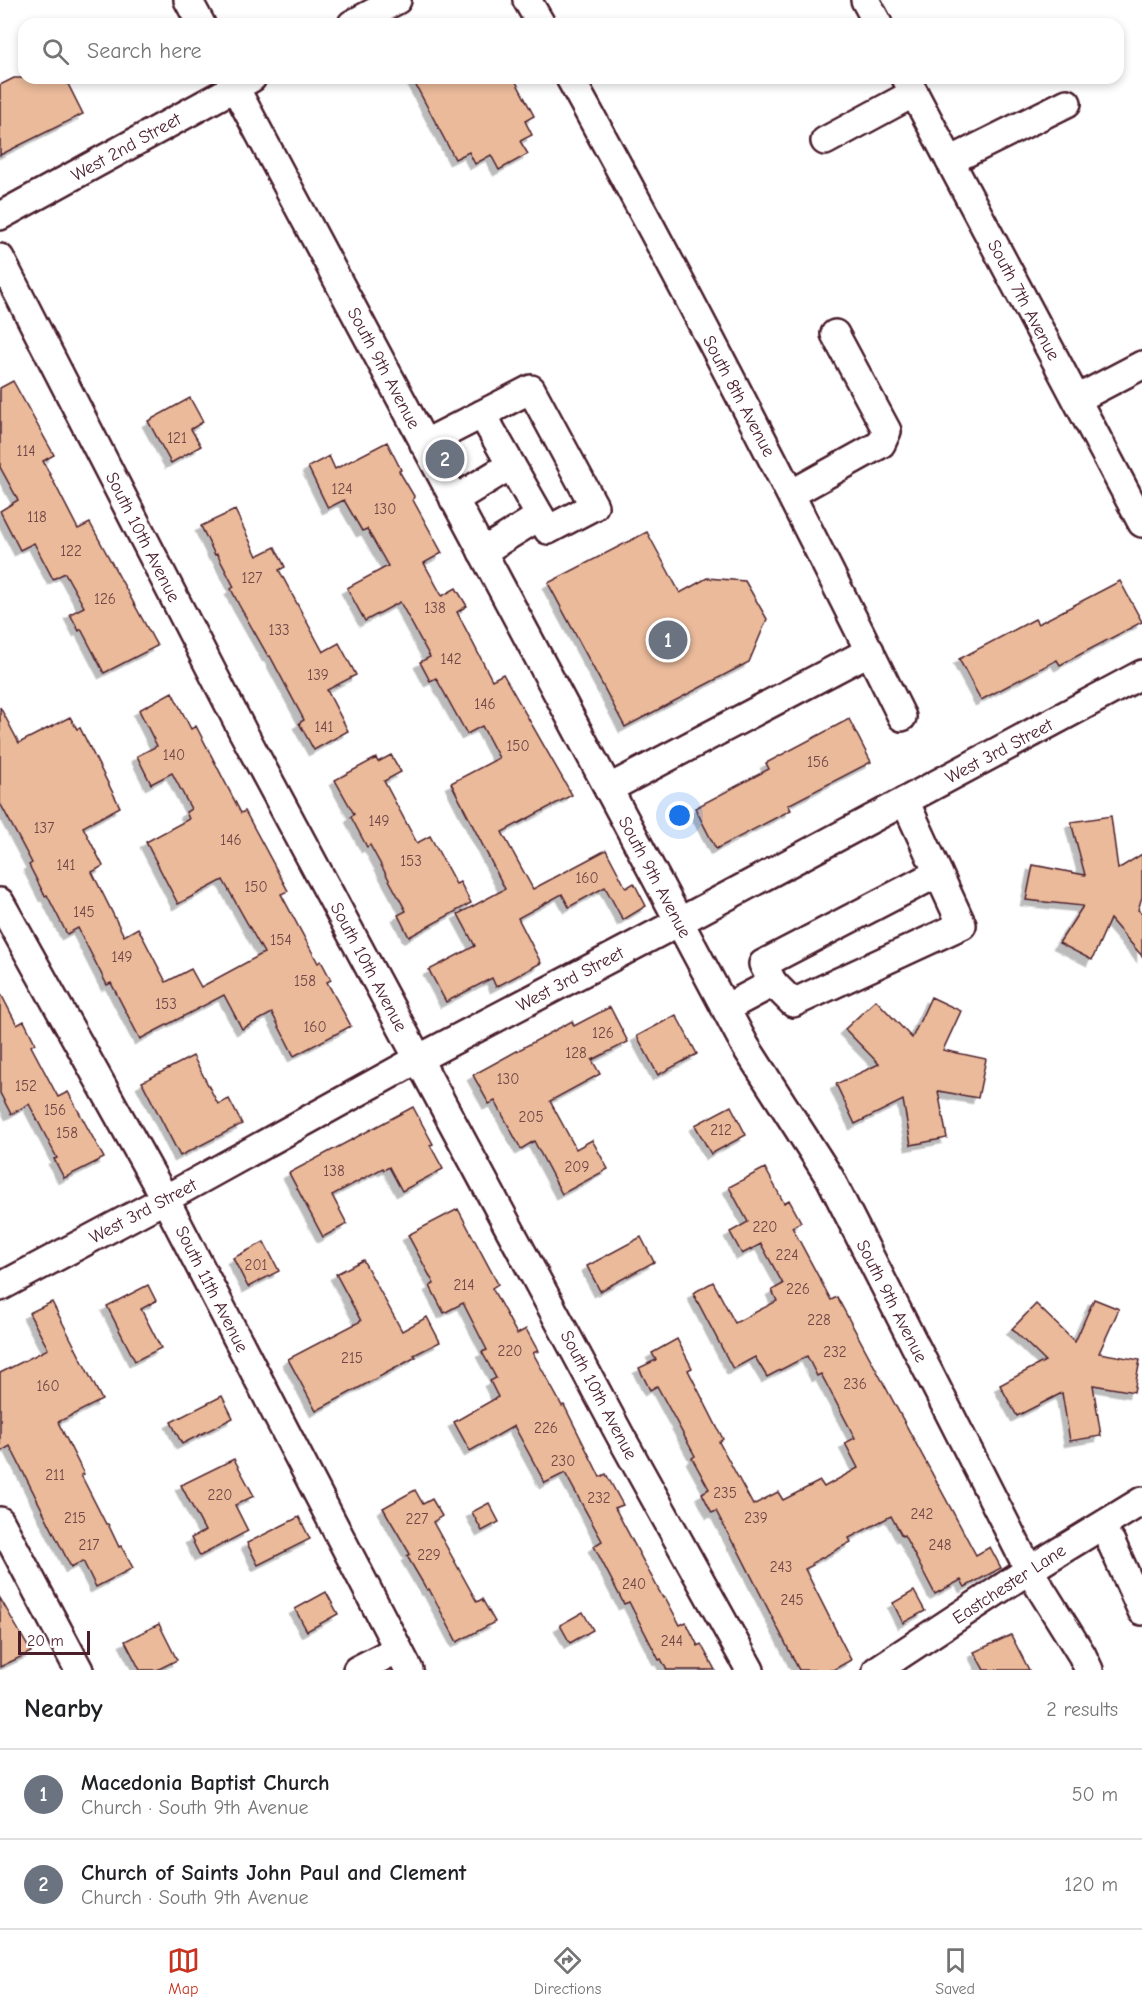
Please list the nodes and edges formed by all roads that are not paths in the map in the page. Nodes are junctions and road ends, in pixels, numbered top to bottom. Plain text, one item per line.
1 (188, 0) edge
2 (397, 0) edge
3 (527, 0) edge
4 (865, 0) edge
5 (198, 18) edge
6 (363, 18) edge
7 (538, 18) edge
8 (875, 18) edge
9 (234, 84) edge
10 (241, 84) edge
11 (573, 84) edge
12 (910, 85) edge
13 (1067, 103) dead end
14 (825, 141) dead end
15 (950, 161) junction
16 (0, 216) edge
17 (0, 258) edge
18 (835, 334) dead end
19 (1142, 364) edge
20 (1077, 399) junction
21 (482, 414) junction
22 (424, 444) junction
23 (511, 465) junction
24 (791, 494) junction
25 (454, 500) junction
26 (540, 516) junction
27 (1142, 523) edge
28 (482, 552) junction
29 (870, 651) junction
30 (1142, 674) edge
31 (902, 717) dead end
32 (608, 789) junction
33 (905, 801) junction
34 (938, 873) junction
35 (0, 902) edge
36 (679, 922) junction
37 (773, 983) junction
38 (726, 1008) junction
39 (417, 1059) junction
40 (165, 1199) junction
41 (0, 1287) edge
42 (1142, 1501) edge
43 (0, 1521) edge
44 (1111, 1542) dead end
45 (1029, 1570) junction
46 (1142, 1611) edge
47 (404, 1659) edge
48 (908, 1661) edge
49 (79, 1670) edge
50 (357, 1670) edge
51 (750, 1670) edge
52 (877, 1670) edge
53 (1089, 1670) edge

1 - 5 street
2 - 6 street
3 - 7 street
4 - 8 street
9 - 16 street, West 2nd Street
10 - 22 street, South 9th Avenue
11 - 24 street, South 8th Avenue
12 - 14 street
12 - 15 street, South 7th Avenue
13 - 15 street
15 - 20 street, South 7th Avenue
17 - 39 street, South 10th Avenue
18 - 24 street
19 - 20 street
20 - 27 street, South 7th Avenue
21 - 22 street
21 - 23 street
21 - 26 street
22 - 25 street, South 9th Avenue
23 - 25 street
23 - 26 street
24 - 29 street, South 8th Avenue
25 - 28 street, South 9th Avenue
26 - 28 street
28 - 32 street, South 9th Avenue
29 - 31 street, South 8th Avenue
29 - 32 street
30 - 33 street, West 3rd Street
32 - 36 street, South 9th Avenue
33 - 34 street
33 - 36 street, West 3rd Street
34 - 37 street
34 - 37 street
35 - 40 street, South 11th Avenue
36 - 38 street, South 9th Avenue
36 - 39 street, West 3rd Street
37 - 38 street
38 - 45 street, South 9th Avenue
39 - 40 street, West 3rd Street
39 - 51 street, South 10th Avenue
40 - 41 street, West 3rd Street
40 - 47 street, South 11th Avenue
42 - 45 street, Eastchester Lane
43 - 49 street
44 - 46 street
45 - 48 street, Eastchester Lane
45 - 53 street, South 9th Avenue
47 - 50 street
48 - 52 street, Eastchester Lane

